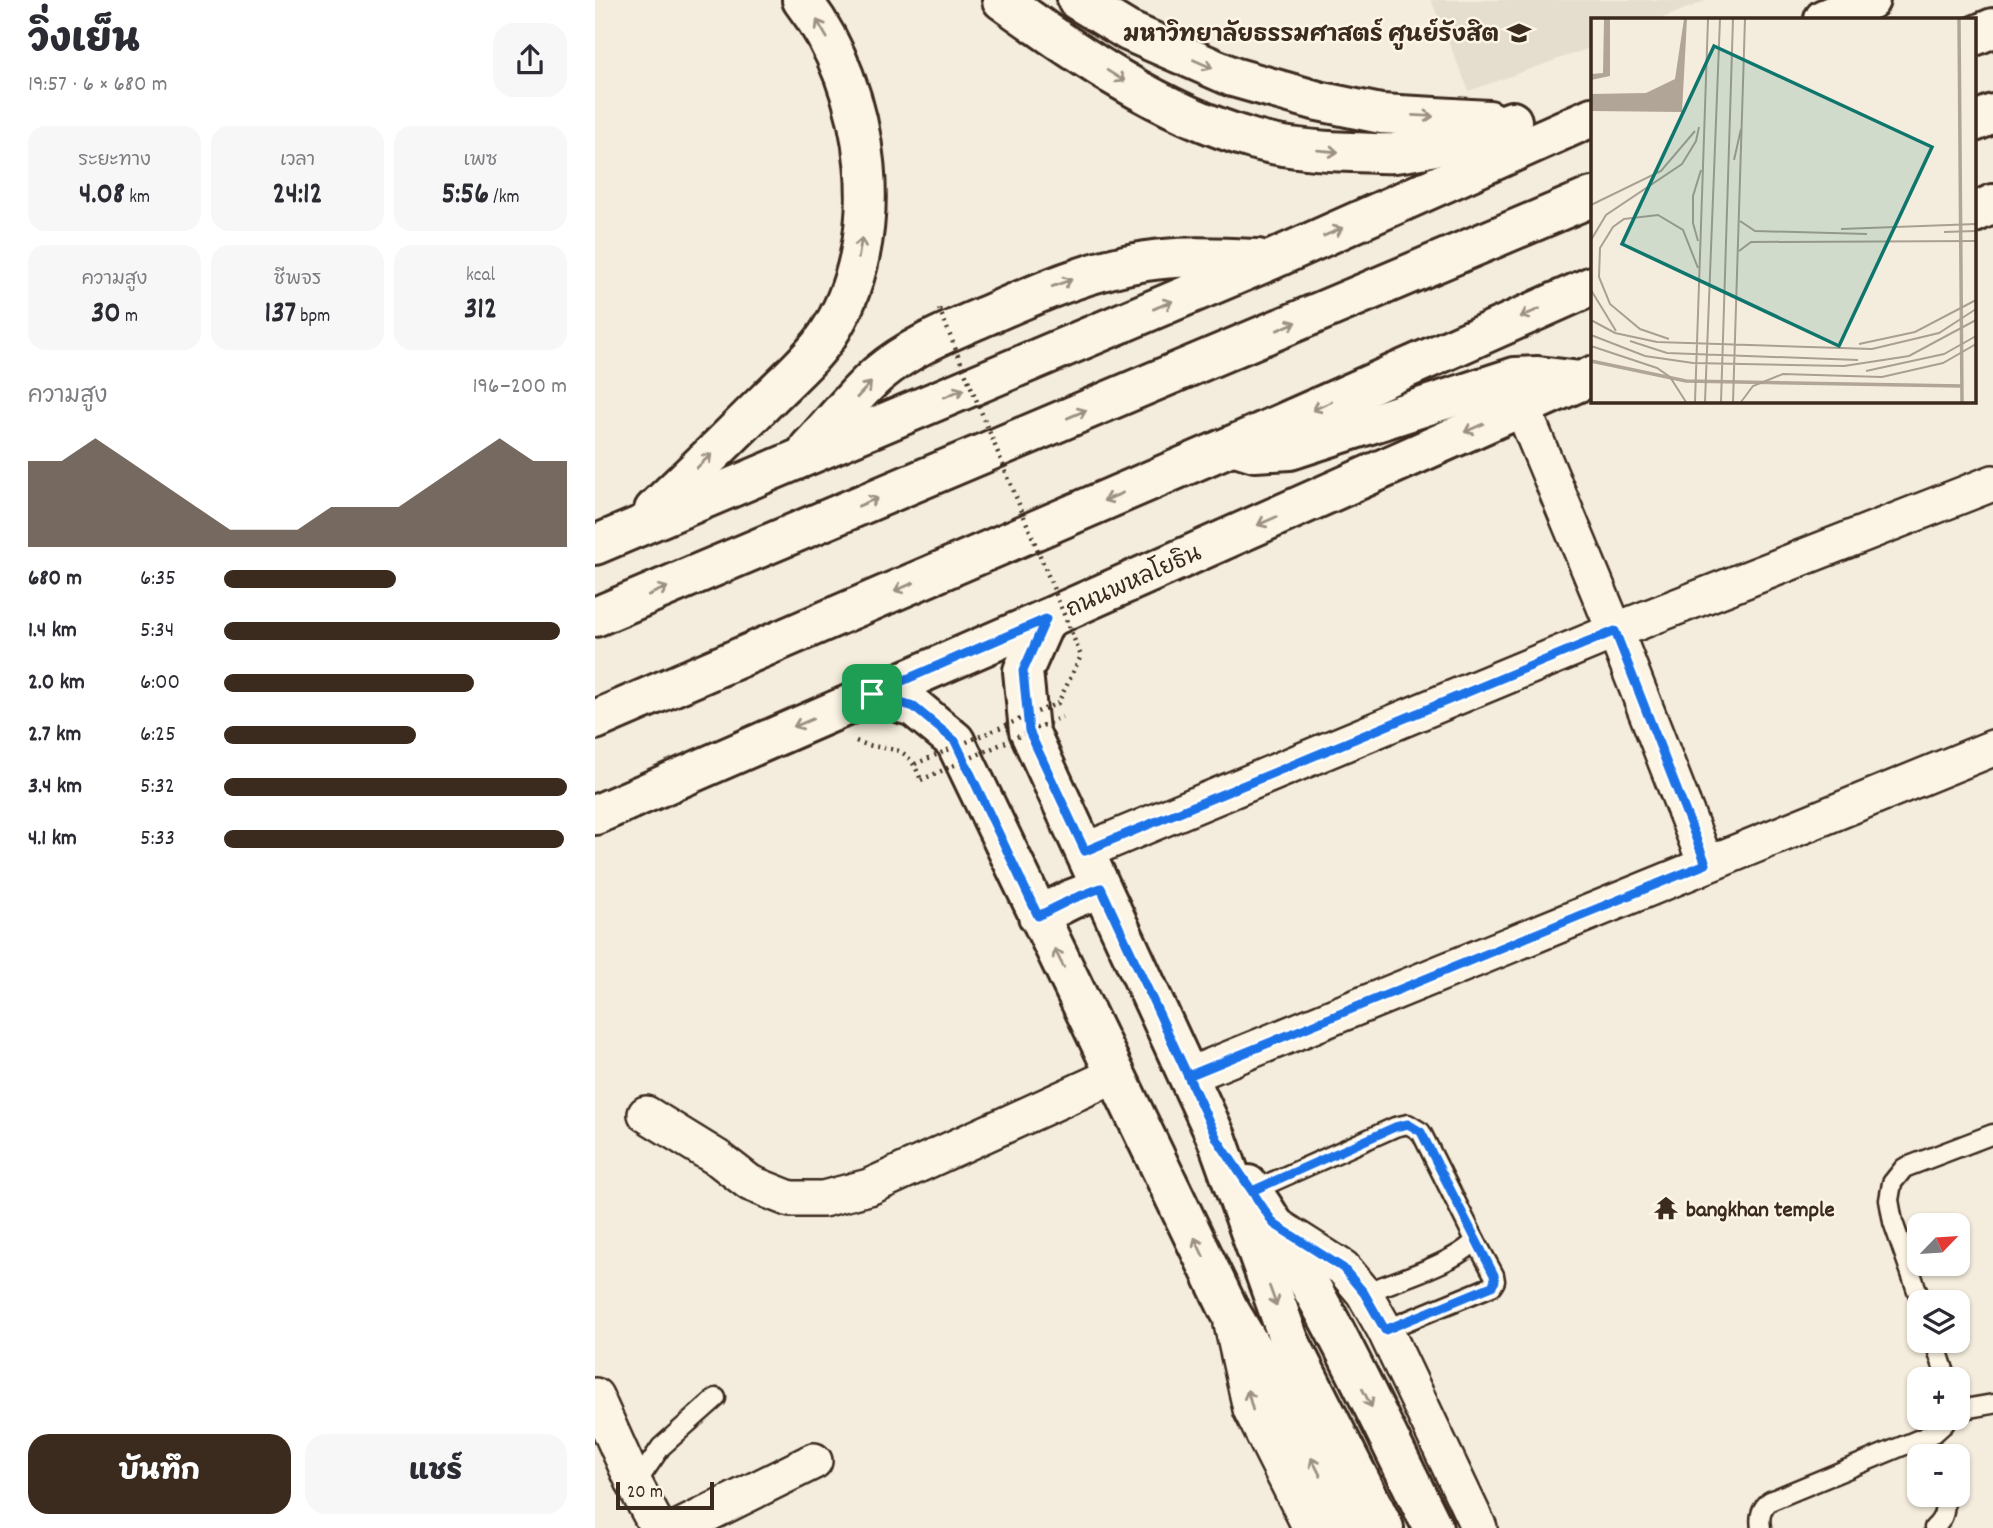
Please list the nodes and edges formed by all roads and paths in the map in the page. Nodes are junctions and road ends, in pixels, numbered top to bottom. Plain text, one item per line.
1 (802, 0) edge
2 (1002, 0) edge
3 (1077, 0) edge
4 (1870, 0) edge
5 (1826, 18) edge
6 (1993, 28) edge
7 (1975, 36) edge
8 (1993, 114) edge
9 (1588, 119) edge
10 (1512, 121) junction
11 (1975, 122) edge
12 (1591, 197) edge
13 (1271, 260) junction
14 (1591, 286) edge
15 (938, 306) dead end
16 (1587, 378) edge
17 (1522, 407) junction
18 (1233, 445) junction
19 (800, 458) junction
20 (1993, 483) edge
21 (638, 526) junction
22 (595, 545) edge
23 (595, 617) edge
24 (1046, 619) junction
25 (1615, 631) junction
26 (872, 694) junction
27 (1062, 717) dead end
28 (595, 720) edge
29 (807, 721) junction
30 (1993, 748) edge
31 (915, 764) junction
32 (595, 814) edge
33 (1085, 851) junction
34 (1706, 864) junction
35 (1101, 888) junction
36 (1038, 916) junction
37 (1117, 1074) junction
38 (1188, 1076) junction
39 (646, 1114) dead end
40 (1993, 1134) edge
41 (1217, 1139) junction
42 (1252, 1191) junction
43 (1274, 1224) junction
44 (1475, 1240) junction
45 (1917, 1290) edge
46 (1364, 1293) junction
47 (1228, 1308) junction
48 (1385, 1330) junction
49 (595, 1396) edge
50 (716, 1398) dead end
51 (1993, 1404) edge
52 (1970, 1408) edge
53 (1937, 1430) edge
54 (1926, 1444) edge
55 (1907, 1454) edge
56 (814, 1461) dead end
57 (635, 1485) junction
58 (1945, 1507) edge
59 (658, 1528) edge
60 (679, 1528) edge
61 (1311, 1528) edge
62 (1347, 1528) edge
63 (1384, 1528) edge
64 (1433, 1528) edge
65 (1479, 1528) edge
66 (1761, 1528) edge
67 (1934, 1528) edge

21 -> 1 main road
2 -> 10 main road
3 -> 10 main road
4 - 5 main road
6 - 7 main road
8 - 11 main road
9 - 10 main road
13 -> 9 main road
23 -> 12 main road
19 -> 13 main road
19 -> 13 main road
14 -> 18 main road
15 - 31 path, bridge
16 - 17 main road, ถนนพหลโยธิน
16 - 18 main road
17 -> 24 main road, ถนนพหลโยธิน
17 - 25 street
18 -> 28 main road
19 - 21 main road
20 - 25 street
21 - 22 main road
24 - 26 main road, ถนนพหลโยธิน
24 - 33 main road
25 - 33 street
25 - 34 street
26 - 29 main road, ถนนพหลโยธิน
26 - 36 main road
27 - 31 path, bridge
29 - 31 path
29 -> 32 main road, ถนนพหลโยธิน
30 - 34 street
33 - 35 main road
34 - 38 street
35 - 36 main road
35 - 38 main road
37 -> 36 main road
37 - 39 street
47 -> 37 main road
38 - 41 main road
40 - 45 lane
41 - 42 main road
41 -> 63 main road
42 - 43 main road
42 - 44 lane
43 - 46 street
43 -> 64 main road
44 - 46 lane
44 - 48 lane
46 - 48 street
61 -> 47 street
62 -> 47 main road
48 - 65 street
49 - 57 street
50 - 57 lane
51 - 52 lane
53 - 54 lane
55 - 66 lane
56 - 60 street
57 - 59 street
58 - 67 lane

